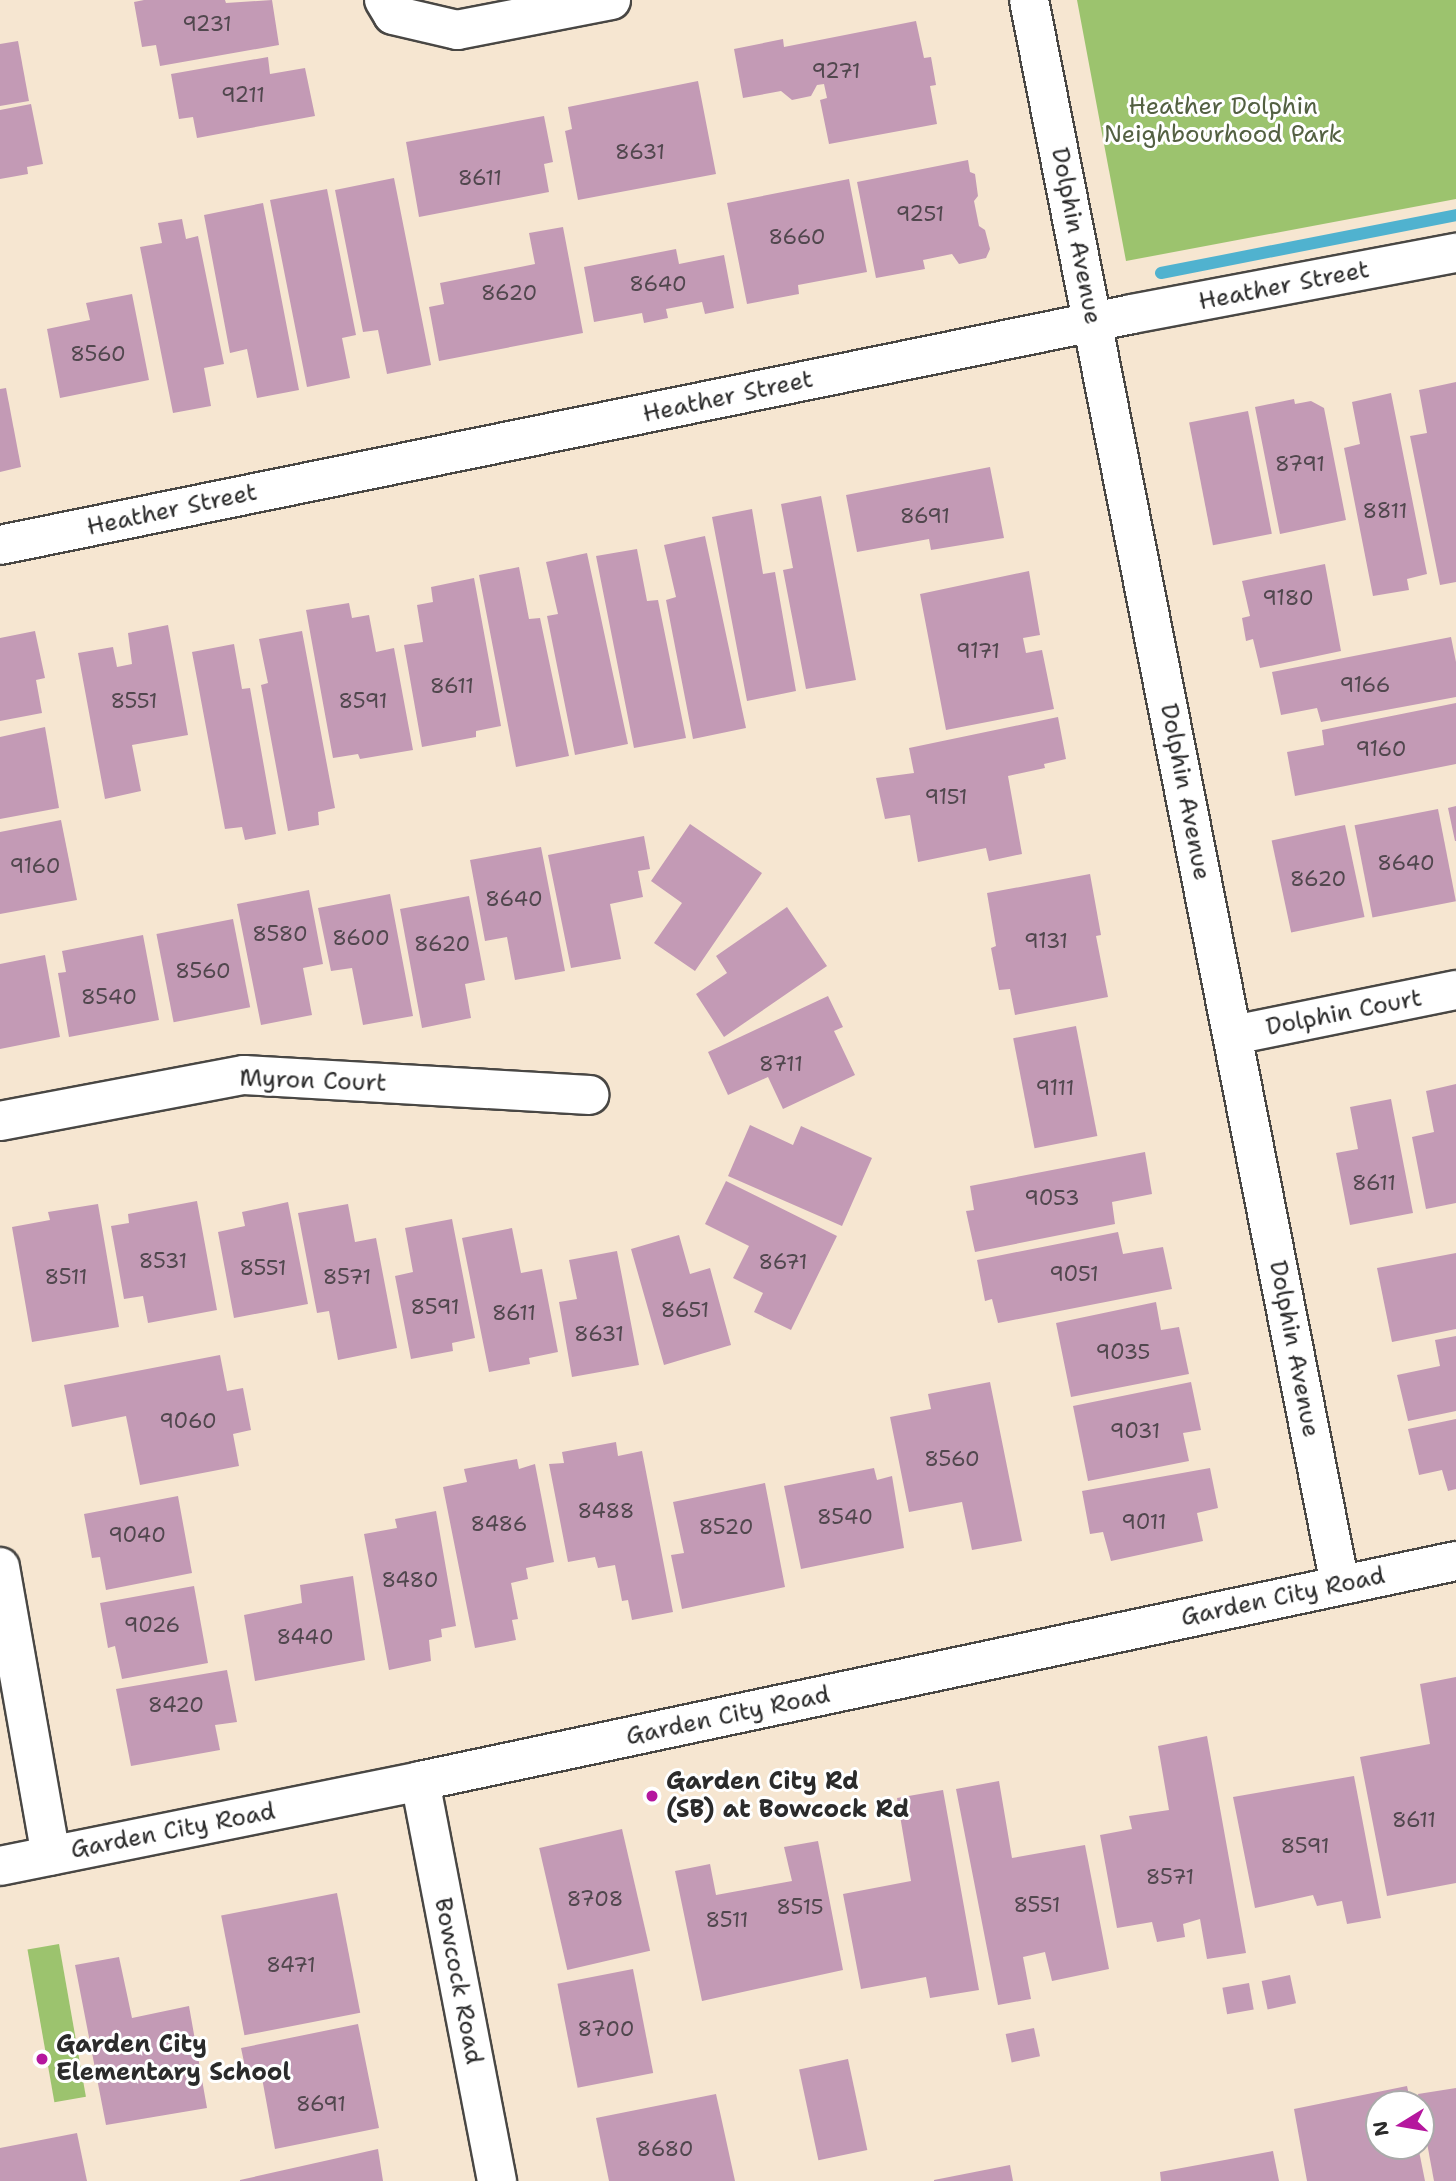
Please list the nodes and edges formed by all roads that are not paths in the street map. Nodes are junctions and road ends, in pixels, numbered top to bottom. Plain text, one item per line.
1 (384, 0) edge
2 (611, 0) edge
3 (1029, 0) edge
4 (1456, 253) edge
5 (1093, 322) junction
6 (0, 545) edge
7 (1456, 990) edge
8 (1233, 1035) junction
9 (589, 1095) dead end
10 (0, 1121) edge
11 (1456, 1561) edge
12 (0, 1567) edge
13 (1340, 1585) junction
14 (420, 1782) junction
15 (51, 1856) junction
16 (0, 1866) edge
17 (497, 2181) edge

1 - 2 street
3 - 5 street, Dolphin Avenue
4 - 5 street, Heather Street
5 - 6 street, Heather Street
5 - 8 street, Dolphin Avenue
7 - 8 street, Dolphin Court
8 - 13 street, Dolphin Avenue
9 - 10 street, Myron Court
11 - 13 street, Garden City Road
12 - 15 street
13 - 14 street, Garden City Road
14 - 15 street, Garden City Road
14 - 17 street, Bowcock Road
15 - 16 street, Garden City Road

